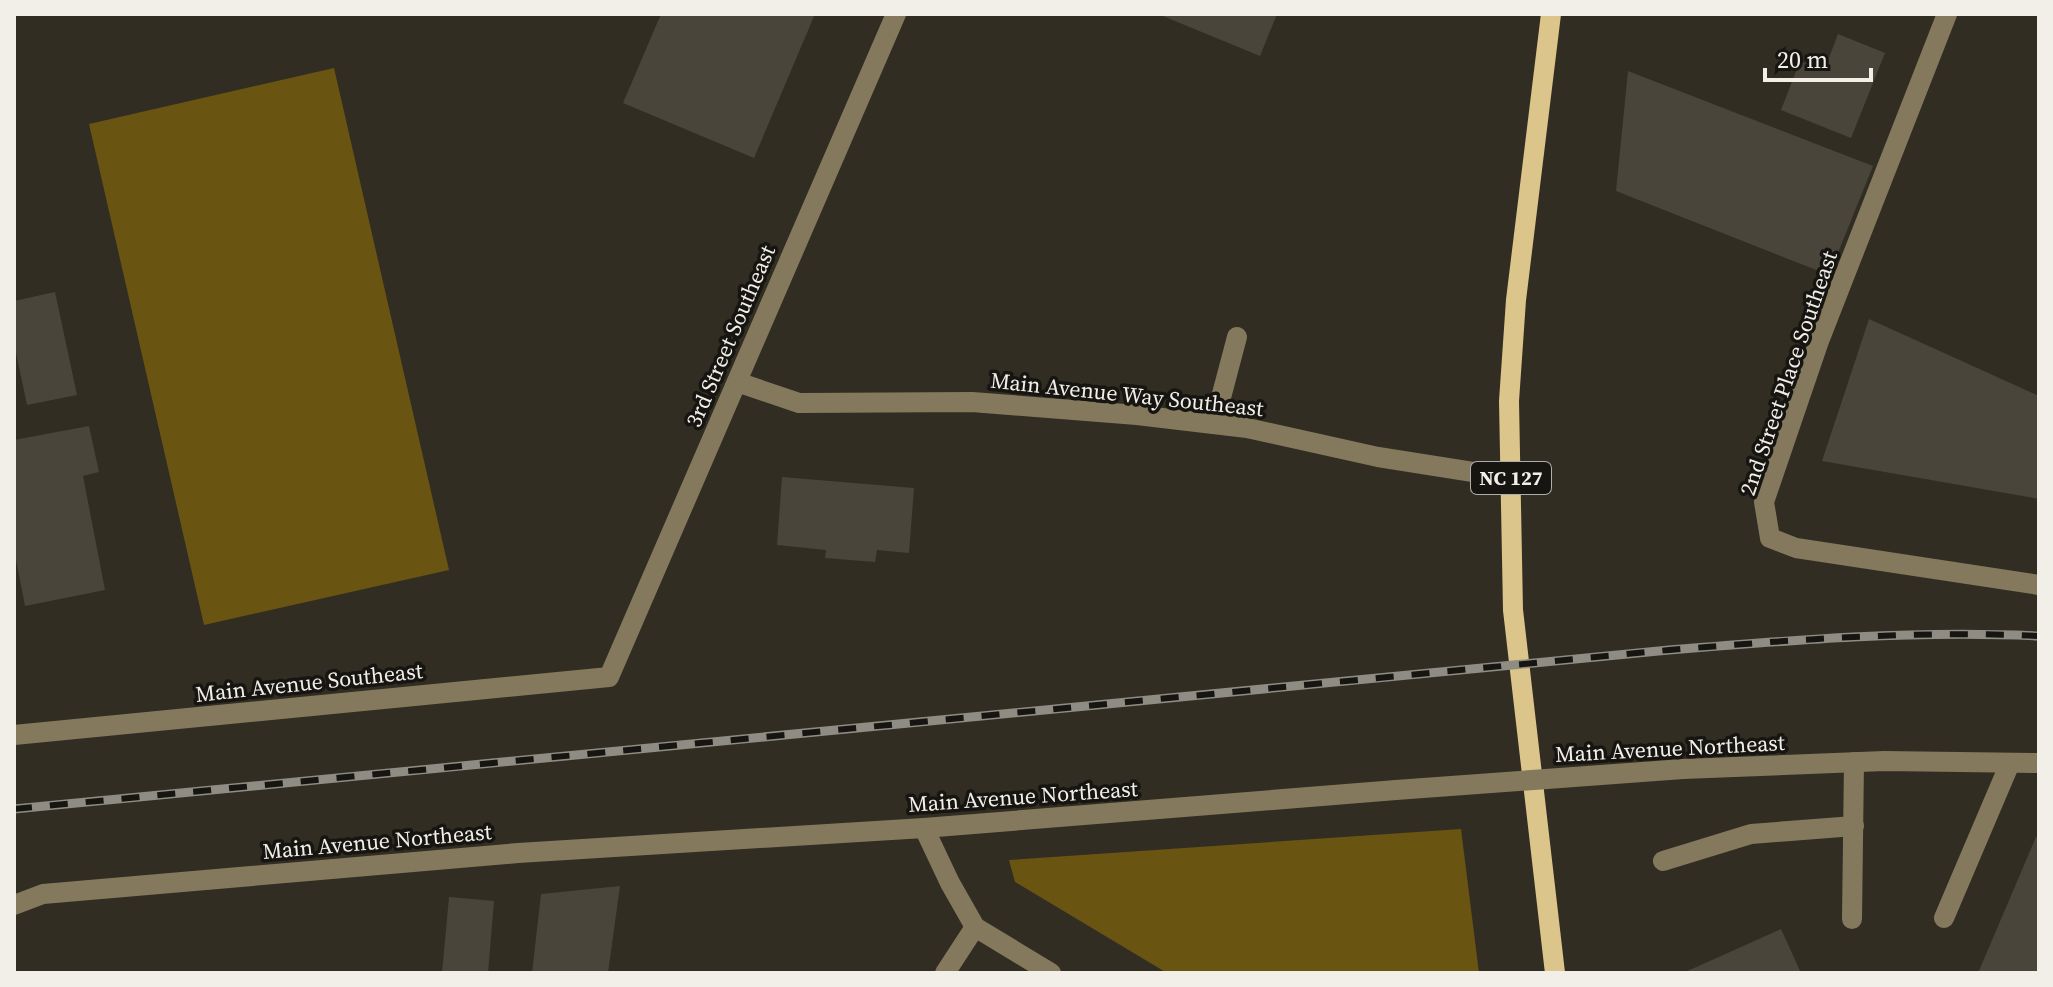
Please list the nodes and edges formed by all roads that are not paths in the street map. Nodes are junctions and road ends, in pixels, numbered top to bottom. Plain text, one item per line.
1 (896, 14) edge
2 (1551, 14) edge
3 (1947, 14) edge
4 (1237, 337) dead end
5 (737, 382) junction
6 (1214, 424) junction
7 (1511, 478) junction
8 (2039, 585) edge
9 (609, 677) joint
10 (14, 735) edge
11 (1854, 762) junction
12 (2010, 763) junction
13 (2039, 763) edge
14 (1854, 826) junction
15 (924, 828) junction
16 (1663, 861) dead end
17 (14, 905) edge
18 (1944, 918) dead end
19 (1852, 919) dead end
20 (975, 927) junction
21 (1552, 942) junction
22 (945, 973) edge
23 (1051, 973) edge
24 (1553, 973) edge
25 (1565, 973) edge

1 - 5 street, 3rd Street Southeast
2 - 7 main road, NC 127
3 - 8 street, 2nd Street Place Southeast
4 - 6 street
5 - 6 street, Main Avenue Way Southeast
5 - 9 street, 3rd Street Southeast
6 - 7 street, Main Avenue Way Southeast
7 - 21 main road, NC 127
9 - 10 street, Main Avenue Southeast
11 - 12 street, Main Avenue Northeast
11 - 14 street
11 - 15 street, Main Avenue Northeast, bridge
12 - 13 street, Main Avenue Northeast
12 - 18 street
14 - 16 street
14 - 19 street
15 - 17 street, Main Avenue Northeast
15 - 20 street
20 - 22 street
20 - 23 street
21 - 24 main road, NC 127
21 - 25 main road

